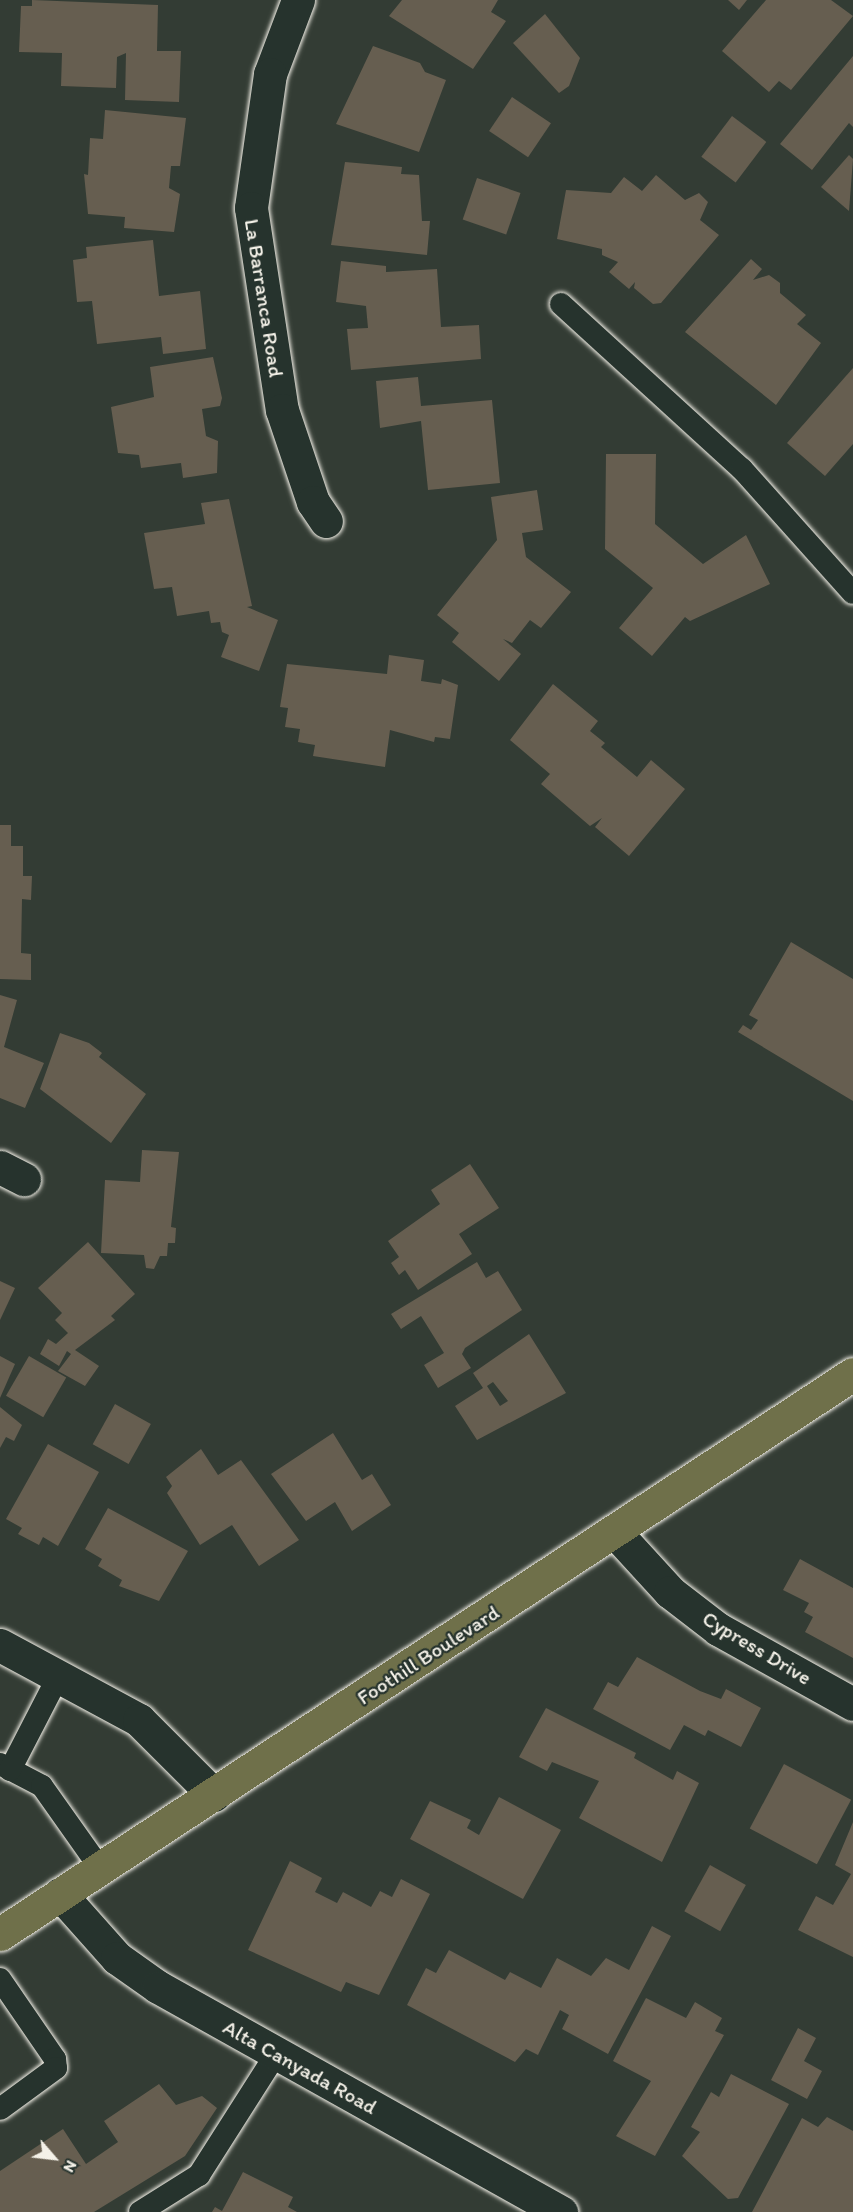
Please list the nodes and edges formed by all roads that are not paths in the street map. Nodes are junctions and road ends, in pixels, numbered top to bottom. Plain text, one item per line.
1 (298, 0) edge
2 (561, 304) dead end
3 (326, 521) dead end
4 (853, 593) edge
5 (853, 1374) edge
6 (616, 1533) junction
7 (0, 1645) edge
8 (59, 1675) junction
9 (853, 1704) edge
10 (5, 1767) edge
11 (214, 1795) junction
12 (100, 1868) junction
13 (60, 1894) junction
14 (0, 1934) edge
15 (0, 1979) edge
16 (276, 2054) junction
17 (0, 2109) edge
18 (140, 2212) edge
19 (561, 2212) edge

1 - 3 street, La Barranca Road
2 - 4 lane
5 - 6 main road, Foothill Boulevard
6 - 9 street, Cypress Drive
6 - 11 main road, Foothill Boulevard
7 - 8 street
8 - 10 lane
8 - 11 street
10 - 12 lane
11 - 12 main road, Foothill Boulevard
12 - 13 main road, Foothill Boulevard
13 - 14 main road, Foothill Boulevard
13 - 16 street, Alta Canyada Road
15 - 17 lane
16 - 18 lane
16 - 19 street, Alta Canyada Road

